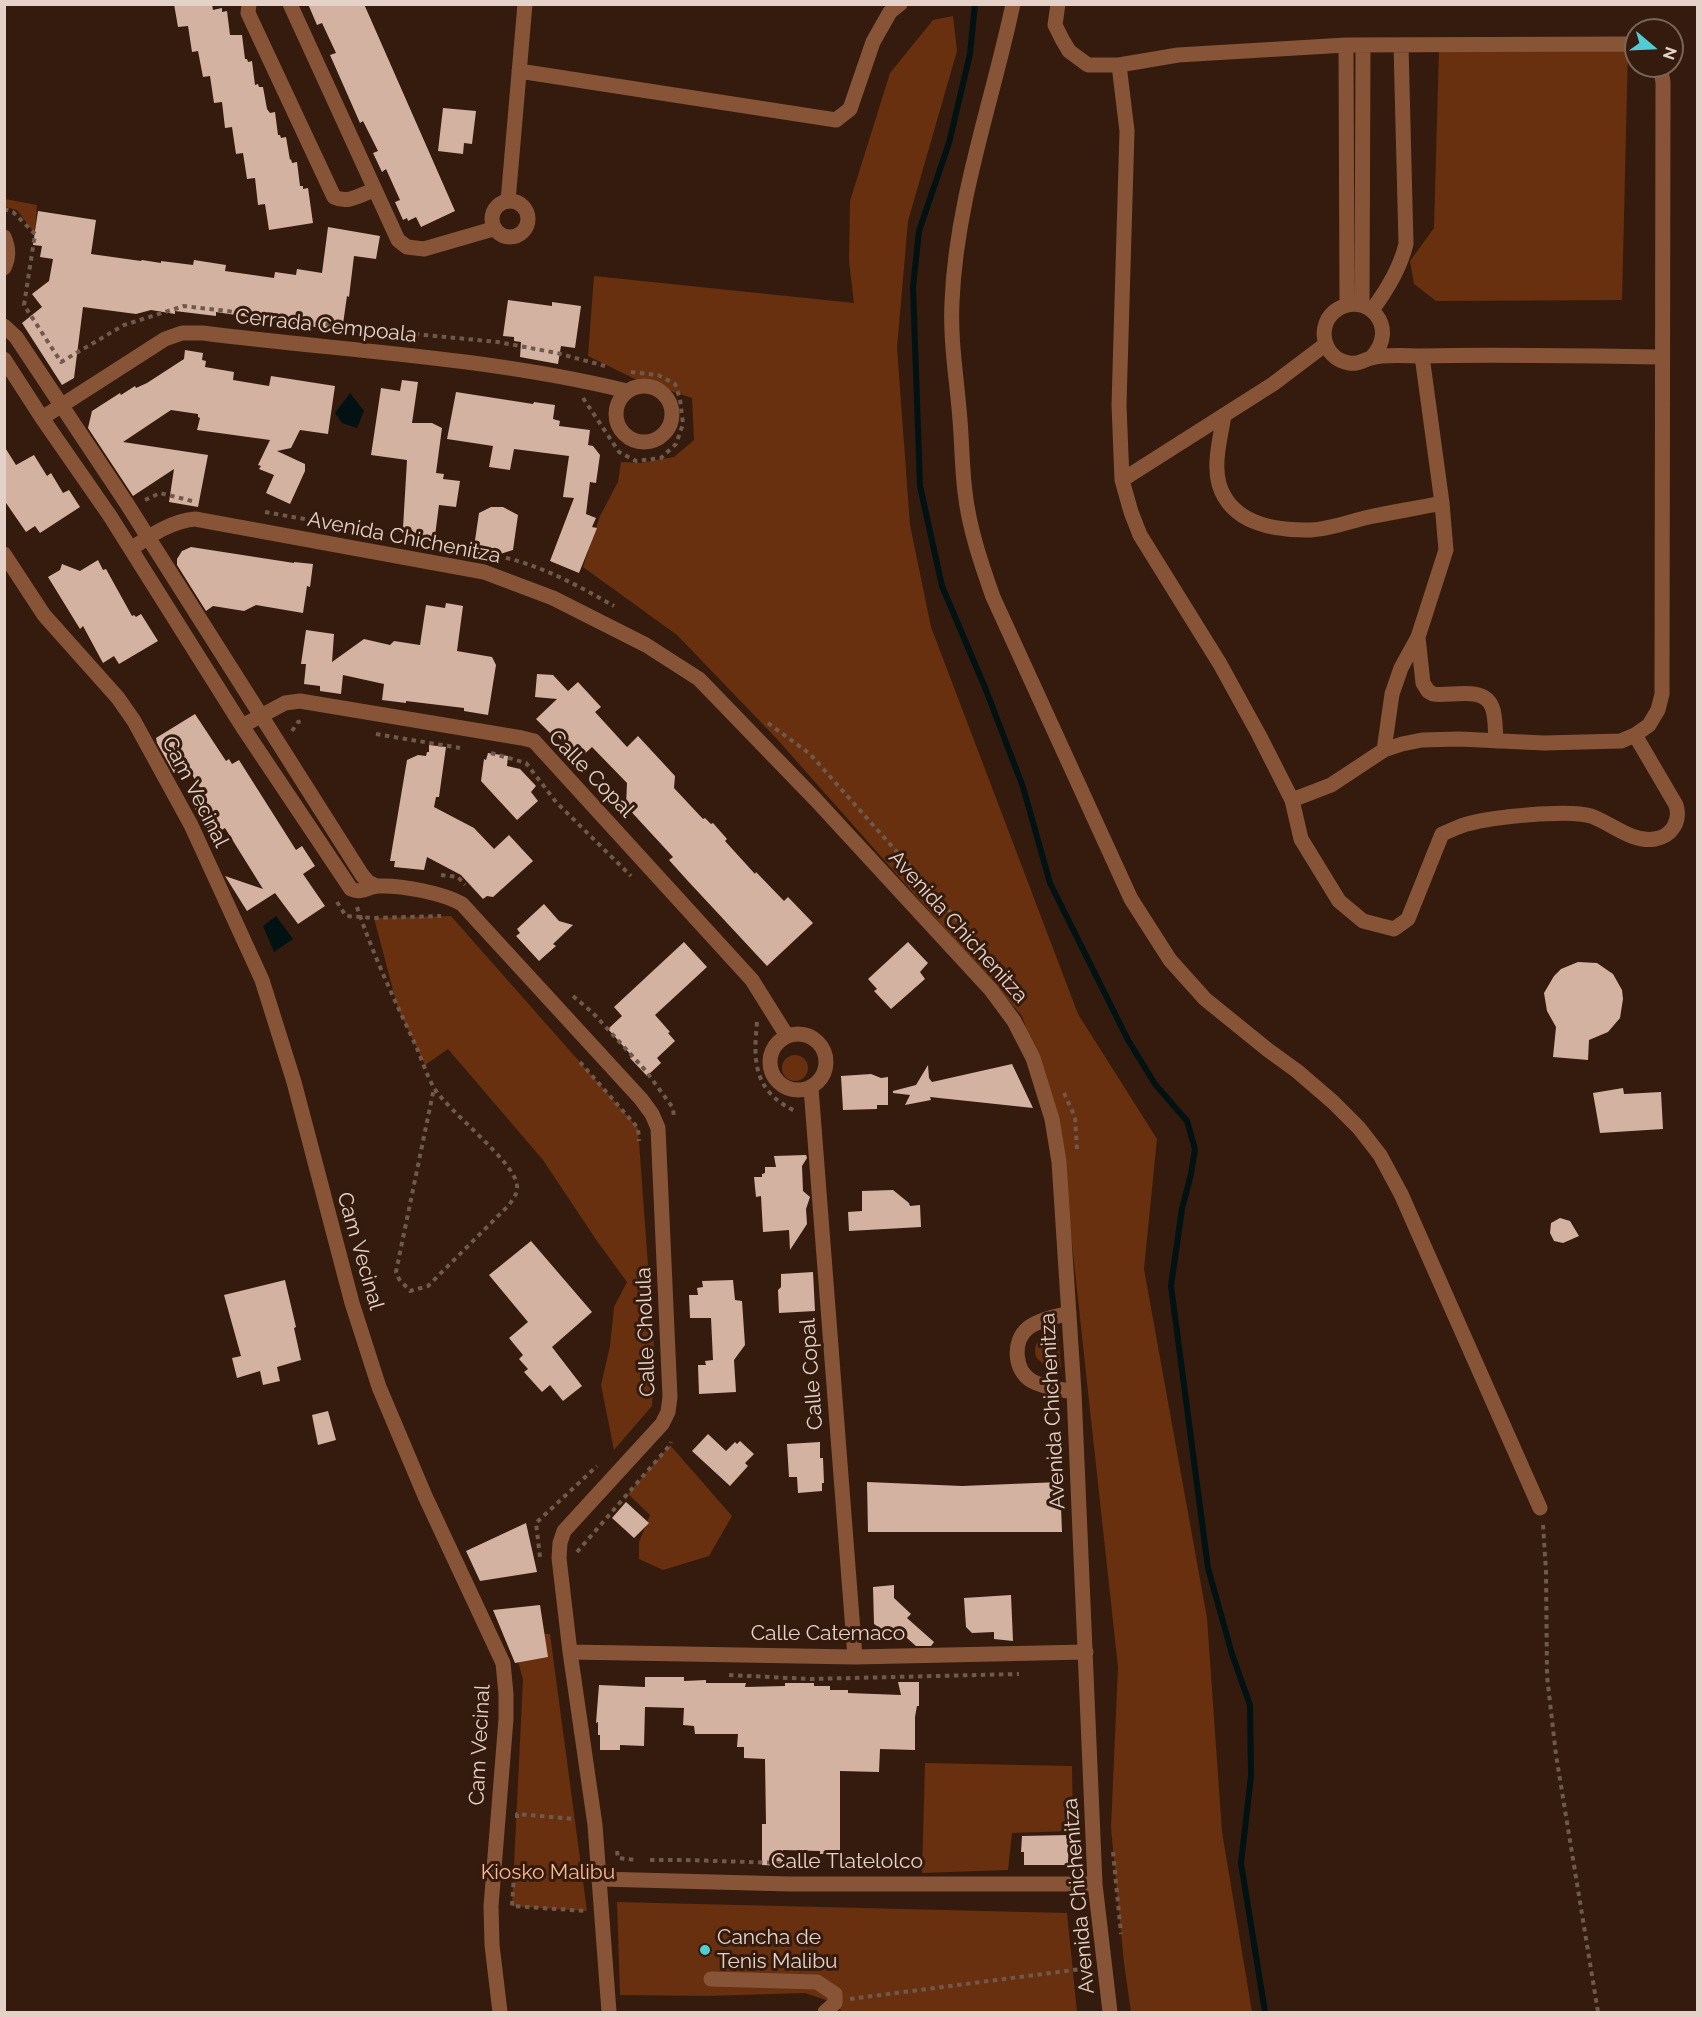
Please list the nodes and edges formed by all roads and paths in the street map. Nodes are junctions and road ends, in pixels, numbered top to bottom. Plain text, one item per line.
1 (249, 4) edge
2 (290, 4) edge
3 (525, 4) edge
4 (900, 4) edge
5 (1013, 4) edge
6 (1058, 4) edge
7 (1624, 44) edge
8 (1346, 45) junction
9 (1363, 45) junction
10 (1401, 45) junction
11 (1119, 66) junction
12 (519, 71) junction
13 (1663, 78) edge
14 (374, 190) junction
15 (508, 201) junction
16 (4, 209) edge
17 (494, 229) junction
18 (4, 237) edge
19 (4, 268) edge
20 (1360, 307) junction
21 (4, 326) edge
22 (1326, 344) junction
23 (1422, 356) junction
24 (1662, 357) junction
25 (1371, 358) junction
26 (4, 359) edge
27 (615, 369) dead end
28 (627, 372) dead end
29 (627, 391) dead end
30 (581, 396) dead end
31 (60, 405) junction
32 (1224, 415) junction
33 (42, 418) junction
34 (1122, 480) junction
35 (199, 503) dead end
36 (138, 504) dead end
37 (1442, 504) junction
38 (257, 511) dead end
39 (321, 522) dead end
40 (148, 537) junction
41 (131, 549) junction
42 (4, 554) edge
43 (491, 555) dead end
44 (622, 611) dead end
45 (1418, 637) junction
46 (261, 715) junction
47 (763, 719) dead end
48 (313, 721) dead end
49 (242, 726) junction
50 (366, 732) dead end
51 (289, 734) dead end
52 (1635, 735) junction
53 (1496, 741) junction
54 (461, 748) dead end
55 (481, 750) dead end
56 (1384, 750) junction
57 (1292, 800) junction
58 (431, 874) dead end
59 (631, 877) dead end
60 (376, 886) junction
61 (351, 889) junction
62 (471, 891) dead end
63 (335, 897) dead end
64 (451, 916) dead end
65 (361, 917) junction
66 (569, 992) dead end
67 (1025, 1005) dead end
68 (754, 1015) dead end
69 (787, 1036) junction
70 (575, 1057) dead end
71 (1061, 1087) dead end
72 (434, 1088) junction
73 (811, 1088) junction
74 (805, 1116) dead end
75 (674, 1119) dead end
76 (639, 1151) dead end
77 (1077, 1153) dead end
78 (1069, 1313) junction
79 (1074, 1392) junction
80 (673, 1434) dead end
81 (605, 1458) dead end
82 (1539, 1508) joint
83 (574, 1555) dead end
84 (541, 1564) dead end
85 (570, 1652) junction
86 (1086, 1652) junction
87 (855, 1657) junction
88 (1024, 1673) dead end
89 (727, 1675) dead end
90 (574, 1807) dead end
91 (516, 1826) dead end
92 (616, 1846) dead end
93 (1113, 1850) dead end
94 (819, 1864) dead end
95 (514, 1872) dead end
96 (599, 1879) junction
97 (1095, 1884) junction
98 (1117, 1893) dead end
99 (586, 1900) dead end
100 (1105, 1966) junction
101 (711, 1979) dead end
102 (830, 2008) edge
103 (500, 2013) edge
104 (609, 2013) edge
105 (1110, 2013) edge
106 (1598, 2013) edge

1 - 14 street
2 - 14 street
3 - 12 street
4 - 12 street
5 - 82 street
6 - 11 street
7 - 10 street
8 - 9 street
8 - 11 street
8 - 20 street
9 - 10 street
9 - 20 street
10 - 20 street
11 - 34 street
12 - 15 street
13 - 24 street
14 - 17 street
15 - 17 street
15 - 17 street
16 - 27 path
18 - 19 street
20 - 22 street
20 - 25 street
21 - 31 street
22 - 25 street
22 - 32 street
23 - 24 street
23 - 25 street
23 - 37 street
24 - 52 street
26 - 33 street
28 - 30 path
29 - 31 street, Cerrada Cempoala
31 - 33 street, Cerrada Cempoala
31 - 40 street
32 - 34 street
32 - 37 street
33 - 41 street
34 - 57 street
35 - 36 path
37 - 45 street
38 - 39 path
40 - 41 street, Avenida Chichenitza
40 - 46 street
40 - 78 street, Avenida Chichenitza
41 - 49 street
42 - 103 street, Cam Vecinal
43 - 44 path
45 - 53 street
45 - 56 street
46 - 49 street, Calle Copal
46 - 60 street
46 - 69 street, Calle Copal
47 - 67 path
48 - 51 path
49 - 61 street
50 - 54 path
52 - 53 street
52 - 57 street
53 - 56 street
55 - 59 path
56 - 57 street
58 - 62 path
60 - 61 street, Calle Cholula
60 - 85 street, Calle Cholula
61 - 65 path
63 - 65 path
64 - 65 path
65 - 72 path
66 - 75 path
68 - 74 path
69 - 73 street
69 - 73 street
70 - 76 path
71 - 77 path
72 - 72 path
73 - 87 street, Calle Copal
78 - 79 street, Avenida Chichenitza
78 - 79 street
79 - 86 street, Avenida Chichenitza
80 - 83 path
81 - 84 path
82 - 106 path
85 - 87 street, Calle Catemaco
85 - 96 street, Calle Cholula
86 - 87 street, Calle Catemaco
86 - 97 street, Avenida Chichenitza
88 - 89 path
90 - 91 path
92 - 94 path
93 - 98 path
95 - 99 path
96 - 97 street, Calle Tlatelolco
96 - 104 street, Calle Cholula
97 - 100 street, Avenida Chichenitza
100 - 102 path
100 - 105 street, Avenida Chichenitza
101 - 102 street

